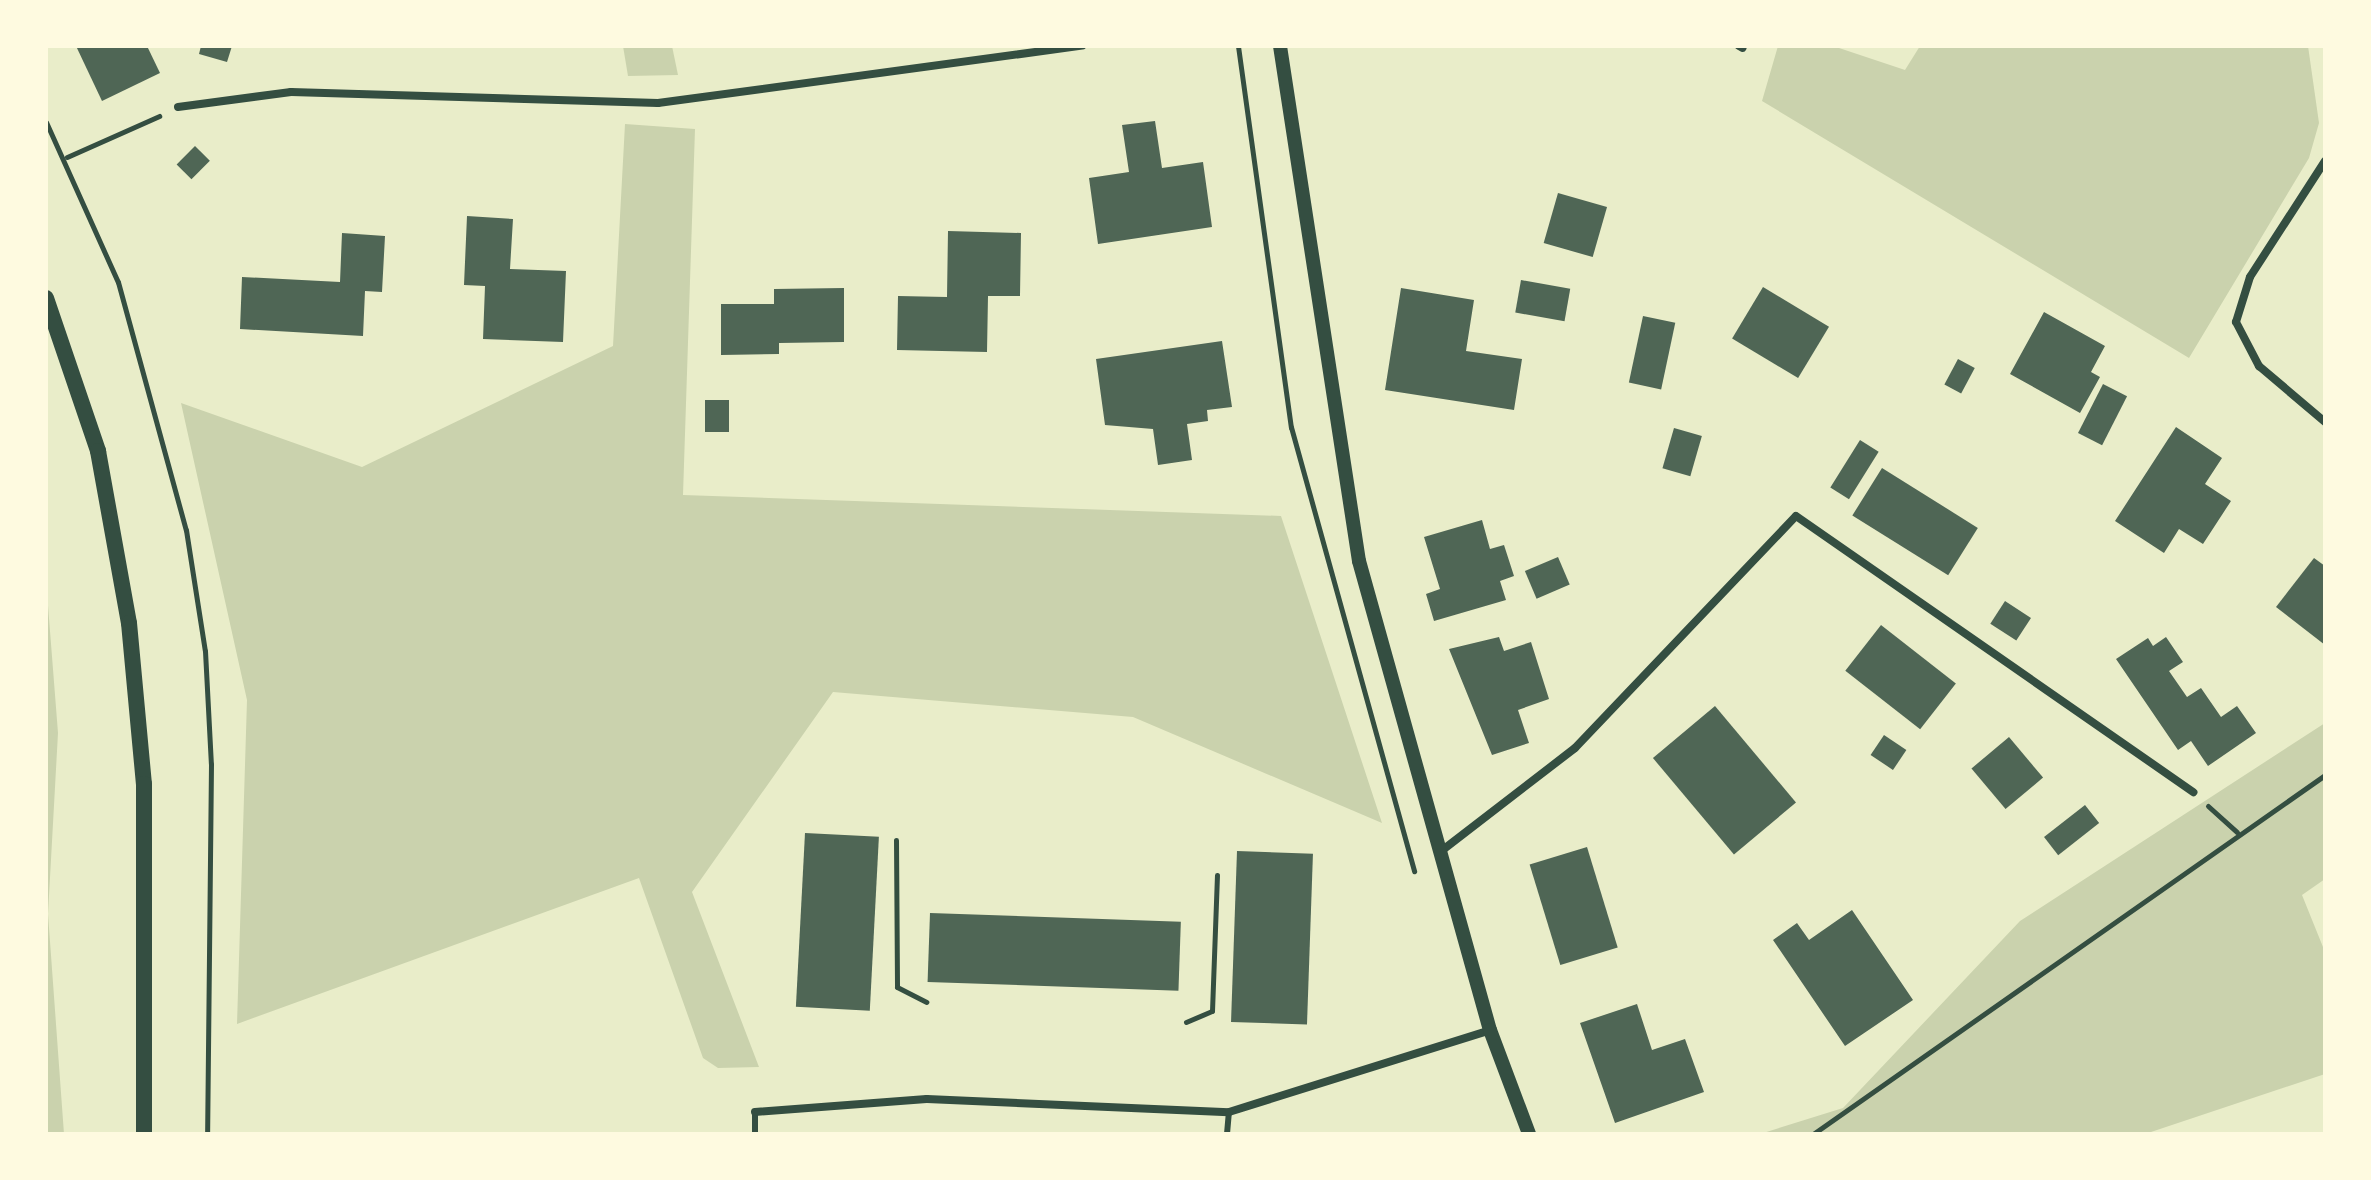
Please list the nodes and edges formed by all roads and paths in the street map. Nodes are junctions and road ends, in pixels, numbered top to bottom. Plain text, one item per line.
1 (1082, 46) edge
2 (1280, 46) edge
3 (178, 107) joint
4 (46, 122) edge
5 (67, 157) junction
6 (2325, 161) edge
7 (46, 298) edge
8 (2325, 422) edge
9 (2325, 775) edge
10 (2193, 792) joint
11 (2237, 832) junction
12 (896, 840) dead end
13 (1440, 853) junction
14 (1217, 875) dead end
15 (926, 1002) dead end
16 (1186, 1022) dead end
17 (1490, 1030) junction
18 (755, 1112) joint
19 (1229, 1112) junction
20 (144, 1134) edge
21 (207, 1134) edge
22 (755, 1134) edge
23 (1227, 1134) edge
24 (1529, 1134) edge
25 (1813, 1134) edge

1 - 3 street
2 - 13 street
3 - 5 path
4 - 5 path
5 - 21 path
6 - 8 street
7 - 20 main road
9 - 11 path
10 - 11 path
10 - 13 street
11 - 25 path
12 - 15 path
13 - 17 street
14 - 16 path
17 - 19 street
17 - 24 street
18 - 19 street
18 - 22 lane
19 - 23 lane

